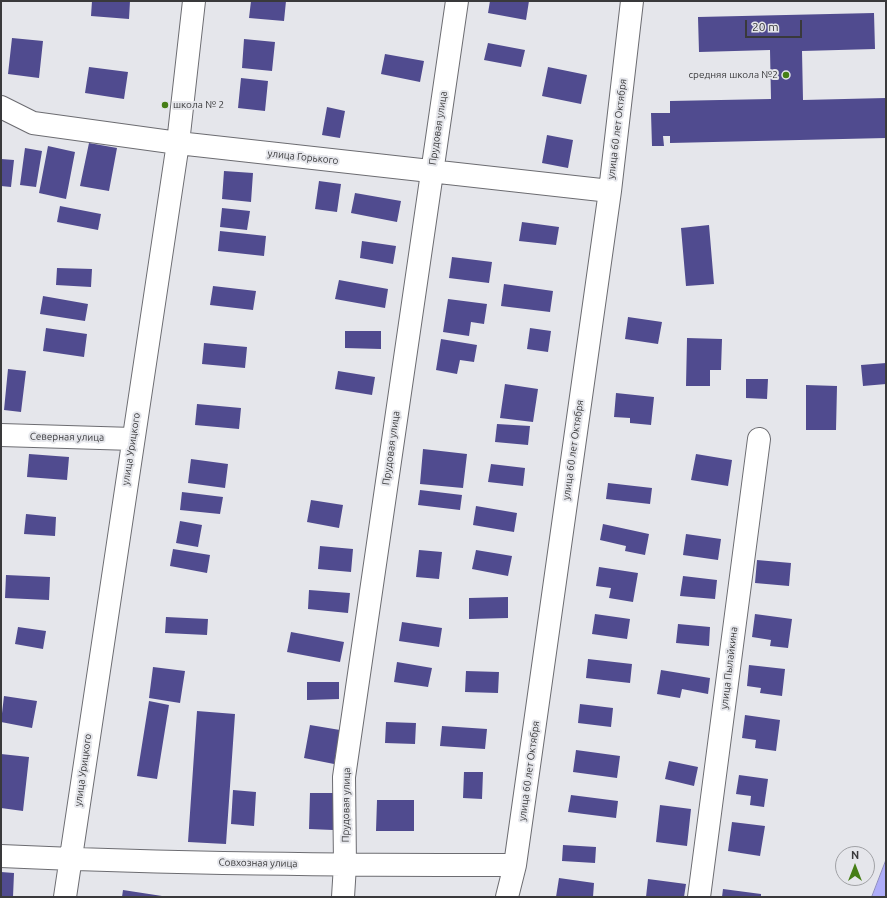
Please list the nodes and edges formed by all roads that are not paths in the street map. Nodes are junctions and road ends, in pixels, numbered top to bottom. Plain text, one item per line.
1 (194, 1) edge
2 (457, 1) edge
3 (632, 1) edge
4 (1, 107) edge
5 (178, 143) junction
6 (431, 172) junction
7 (610, 191) junction
8 (1, 435) edge
9 (132, 438) junction
10 (759, 439) dead end
11 (1, 856) edge
12 (70, 859) junction
13 (345, 865) junction
14 (515, 865) junction
15 (65, 897) edge
16 (343, 897) edge
17 (507, 897) edge
18 (699, 897) edge

1 - 5 street, улица Урицкого
2 - 6 street, Прудовая улица
3 - 7 street, улица 60 лет Октября
4 - 5 street, улица Горького
5 - 6 street, улица Горького
5 - 9 street, улица Урицкого
6 - 7 street, улица Горького
6 - 13 street, Прудовая улица
7 - 14 street, улица 60 лет Октября
8 - 9 street, Северная улица
9 - 12 street, улица Урицкого
10 - 18 street, улица Пылайкина
11 - 12 street, Совхозная улица
12 - 13 street, Совхозная улица
12 - 15 street, улица Урицкого
13 - 14 street, Совхозная улица
13 - 16 street, Прудовая улица
14 - 17 street, улица 60 лет Октября

